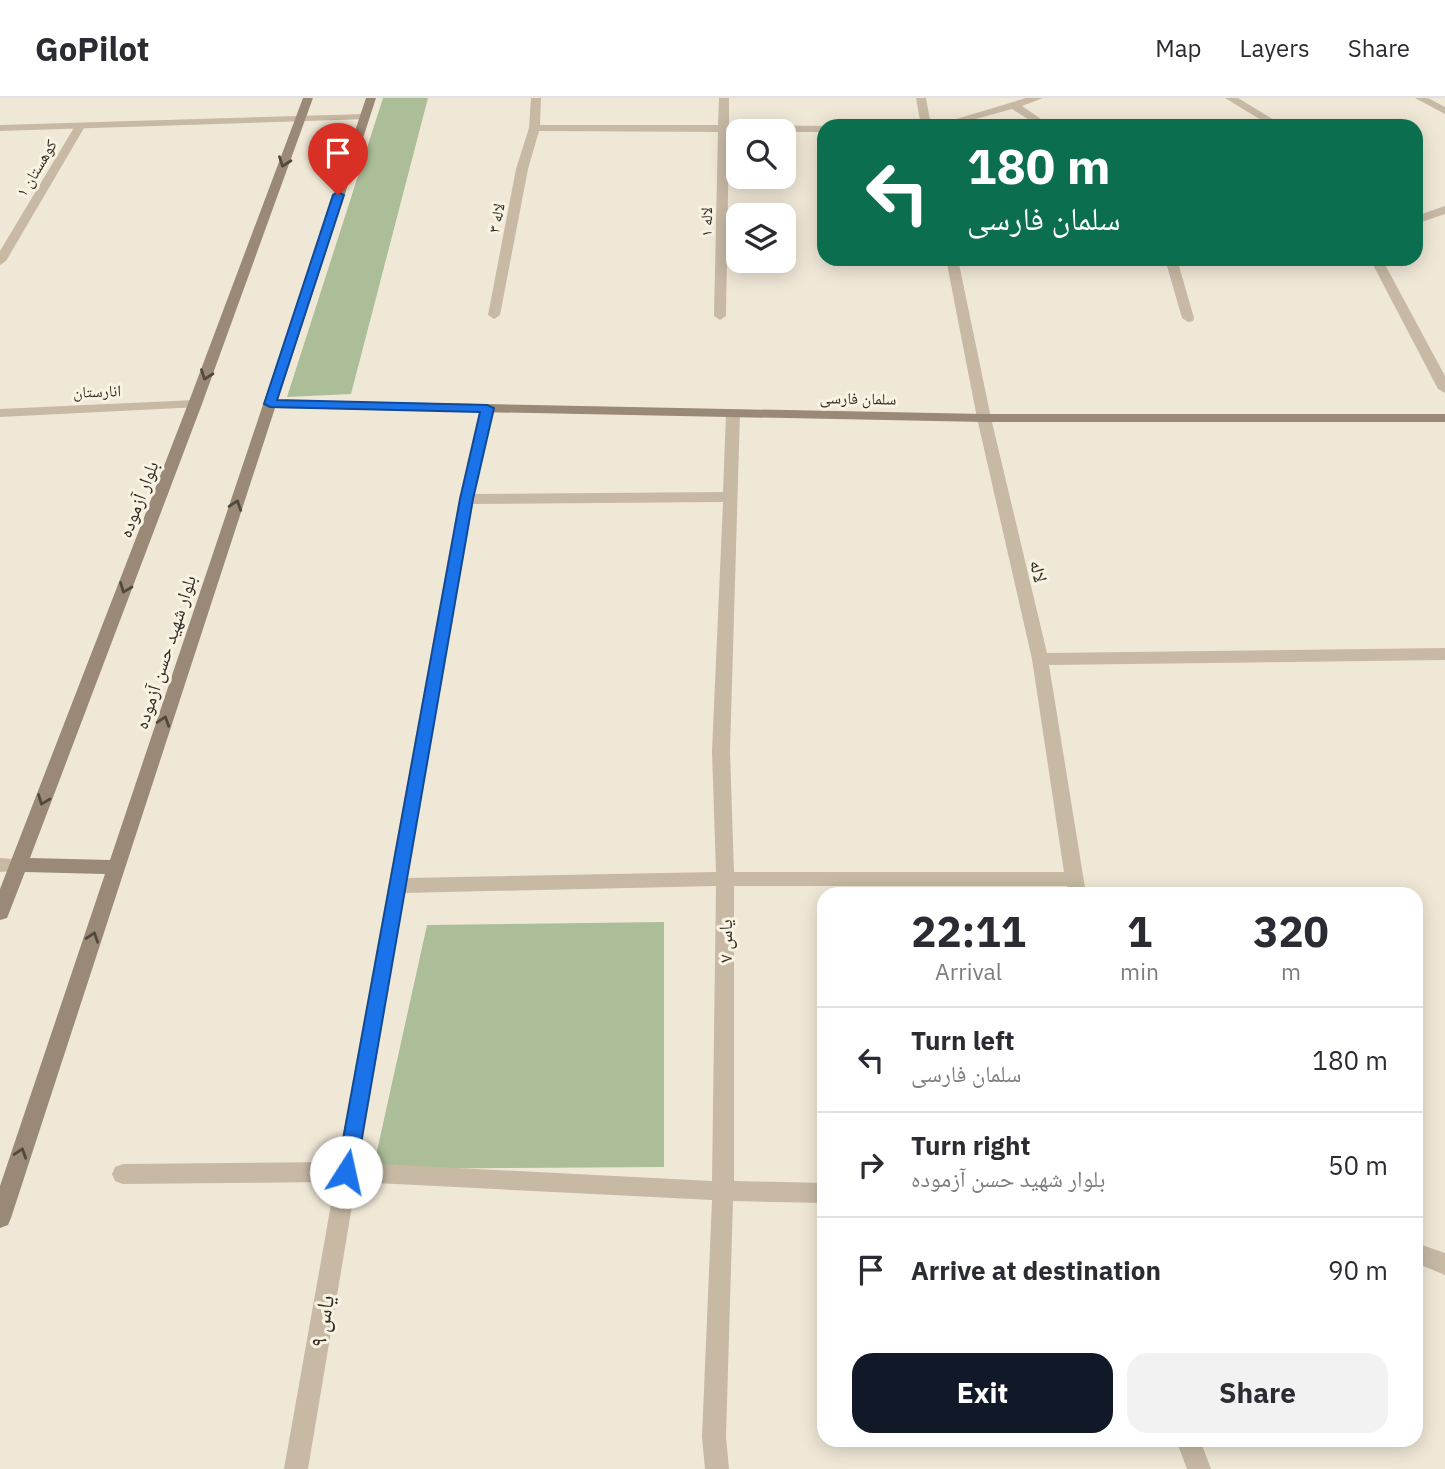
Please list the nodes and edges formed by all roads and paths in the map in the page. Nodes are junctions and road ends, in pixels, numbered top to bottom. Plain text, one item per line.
1 (309, 98) edge
2 (371, 98) edge
3 (536, 98) edge
4 (724, 98) edge
5 (921, 98) edge
6 (1038, 98) edge
7 (1230, 98) edge
8 (1420, 98) edge
9 (1014, 104) junction
10 (1445, 111) edge
11 (364, 117) junction
12 (300, 118) junction
13 (925, 119) edge
14 (962, 119) edge
15 (1036, 119) edge
16 (1267, 119) edge
17 (0, 128) edge
18 (79, 128) junction
19 (534, 128) junction
20 (724, 129) junction
21 (817, 129) edge
22 (1445, 210) edge
23 (1423, 218) edge
24 (0, 261) edge
25 (953, 266) edge
26 (1173, 266) edge
27 (1380, 266) edge
28 (494, 314) dead end
29 (720, 316) dead end
30 (1188, 318) dead end
31 (1445, 389) edge
32 (195, 404) junction
33 (270, 404) junction
34 (487, 408) junction
35 (0, 413) edge
36 (733, 413) junction
37 (984, 418) junction
38 (1445, 418) edge
39 (729, 497) junction
40 (466, 499) junction
41 (1445, 654) edge
42 (1040, 659) junction
43 (9, 865) edge
44 (116, 867) junction
45 (725, 879) junction
46 (396, 886) junction
47 (1075, 887) edge
48 (0, 913) edge
49 (346, 1172) junction
50 (123, 1174) dead end
51 (723, 1191) junction
52 (817, 1193) edge
53 (0, 1218) edge
54 (1423, 1256) edge
55 (1445, 1264) edge
56 (1191, 1447) edge
57 (296, 1469) edge
58 (716, 1469) edge
59 (1199, 1469) edge

1 - 12 main road, بلوار آزموده
2 - 11 main road, بلوار شهید حسن آزموده
3 - 19 street, لاله ۳
4 - 20 street, لاله ۱
5 - 13 street
6 - 9 street
7 - 16 street
8 - 10 street
9 - 14 street
9 - 15 street
11 - 12 street
11 - 33 main road, بلوار شهید حسن آزموده
12 - 18 street
12 -> 32 main road, بلوار آزموده
17 - 18 street
18 - 24 street, کوهستان ۱
19 - 20 street
19 - 28 street, لاله ۳
20 - 21 street
20 - 29 street, لاله ۱
22 - 23 street
25 - 37 street, لاله
26 - 30 street
27 - 31 street
32 - 35 street, انارستان
32 -> 43 main road, بلوار آزموده
33 - 34 main road, سلمان فارسی
44 -> 33 main road, بلوار شهید حسن آزموده
34 - 36 main road, سلمان فارسی
34 - 40 street, یاس ۹
36 - 37 main road, سلمان فارسی
36 - 39 street, یاس ۷
37 - 38 main road, سلمان فارسی
37 - 42 street, لاله
39 - 40 street
39 - 45 street, یاس ۷
40 - 46 street, یاس ۹
41 - 42 street
42 - 47 street, لاله
43 - 44 main road
43 - 48 main road, بلوار آزموده
53 -> 44 main road, بلوار شهید حسن آزموده
45 - 46 street
45 - 47 street
45 - 51 street, یاس ۷
46 - 49 street, یاس ۹
49 - 50 street
49 - 51 street
49 - 57 street, یاس ۹
51 - 52 street
51 - 58 street, یاس ۷
54 - 55 street
56 - 59 street

